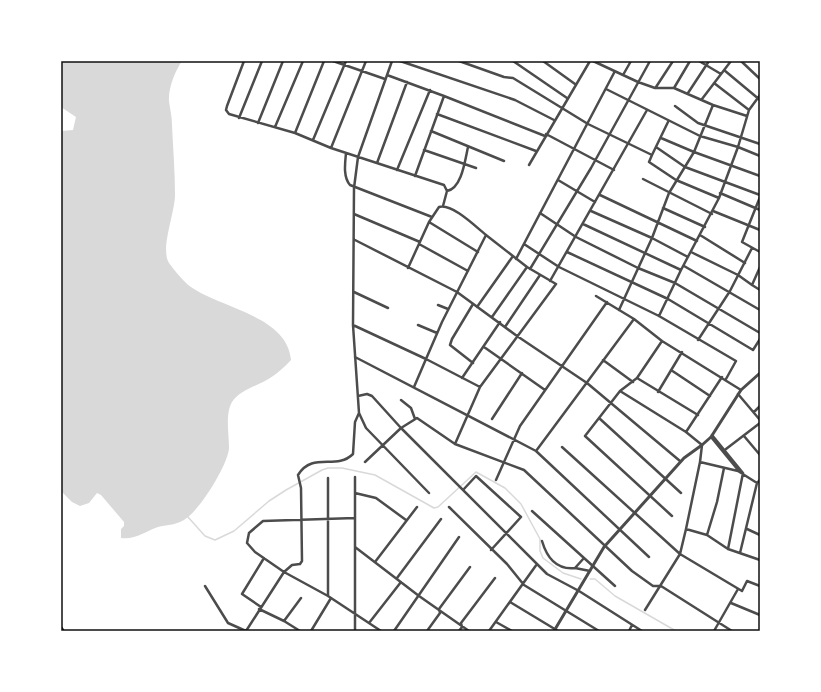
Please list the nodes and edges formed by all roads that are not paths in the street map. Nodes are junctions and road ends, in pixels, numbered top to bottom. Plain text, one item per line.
1 (244, 61) edge
2 (262, 61) edge
3 (283, 61) edge
4 (303, 61) edge
5 (324, 61) edge
6 (333, 61) edge
7 (346, 61) edge
8 (366, 61) edge
9 (392, 61) edge
10 (400, 61) edge
11 (459, 61) edge
12 (514, 61) edge
13 (543, 61) edge
14 (591, 61) edge
15 (631, 61) edge
16 (650, 61) edge
17 (673, 61) edge
18 (690, 61) edge
19 (699, 61) edge
20 (709, 61) edge
21 (731, 61) edge
22 (741, 61) edge
23 (344, 65) junction
24 (706, 65) junction
25 (724, 69) junction
26 (362, 71) junction
27 (615, 71) junction
28 (721, 74) junction
29 (387, 75) junction
30 (623, 75) junction
31 (385, 79) junction
32 (760, 79) edge
33 (407, 82) junction
34 (638, 82) junction
35 (714, 83) junction
36 (576, 84) junction
37 (655, 88) junction
38 (674, 88) junction
39 (606, 89) junction
40 (430, 90) junction
41 (688, 93) junction
42 (760, 95) edge
43 (444, 96) junction
44 (567, 98) junction
45 (702, 99) junction
46 (759, 99) edge
47 (628, 100) junction
48 (713, 105) junction
49 (675, 106) dead end
50 (562, 107) junction
51 (647, 110) junction
52 (749, 110) junction
53 (437, 114) junction
54 (747, 116) junction
55 (239, 118) junction
56 (554, 120) junction
57 (668, 122) junction
58 (258, 123) junction
59 (588, 124) junction
60 (704, 125) junction
61 (275, 127) junction
62 (431, 131) junction
63 (295, 133) junction
64 (610, 134) junction
65 (546, 135) junction
66 (700, 136) junction
67 (741, 137) junction
68 (661, 138) junction
69 (313, 140) junction
70 (629, 144) junction
71 (760, 144) edge
72 (468, 147) junction
73 (656, 147) junction
74 (738, 147) junction
75 (331, 148) junction
76 (575, 149) junction
77 (424, 150) junction
78 (536, 151) junction
79 (694, 152) junction
80 (346, 153) junction
81 (652, 155) junction
82 (760, 156) edge
83 (358, 157) junction
84 (595, 160) junction
85 (504, 161) dead end
86 (377, 163) junction
87 (463, 164) junction
88 (529, 165) dead end
89 (685, 167) junction
90 (730, 167) junction
91 (476, 168) dead end
92 (397, 170) junction
93 (614, 170) junction
94 (415, 176) junction
95 (760, 176) edge
96 (643, 179) dead end
97 (558, 180) junction
98 (676, 180) junction
99 (724, 182) junction
100 (354, 188) junction
101 (447, 190) junction
102 (577, 192) junction
103 (669, 193) junction
104 (720, 193) junction
105 (600, 195) junction
106 (760, 196) edge
107 (719, 198) junction
108 (595, 202) junction
109 (443, 206) junction
110 (663, 208) junction
111 (758, 210) edge
112 (591, 211) junction
113 (712, 212) junction
114 (540, 213) junction
115 (354, 214) junction
116 (432, 218) junction
117 (429, 222) junction
118 (657, 222) junction
119 (557, 224) junction
120 (583, 224) junction
121 (749, 226) junction
122 (705, 227) junction
123 (760, 230) edge
124 (486, 235) junction
125 (700, 235) junction
126 (576, 237) junction
127 (652, 238) junction
128 (355, 240) junction
129 (697, 241) junction
130 (420, 243) junction
131 (524, 244) junction
132 (752, 248) junction
133 (478, 252) junction
134 (567, 252) junction
135 (691, 252) junction
136 (760, 252) edge
137 (645, 253) junction
138 (540, 254) junction
139 (513, 256) junction
140 (688, 257) junction
141 (516, 258) junction
142 (745, 263) junction
143 (684, 266) junction
144 (527, 267) junction
145 (559, 267) junction
146 (408, 268) junction
147 (638, 268) junction
148 (530, 269) junction
149 (760, 269) edge
150 (681, 270) junction
151 (468, 271) junction
152 (738, 275) junction
153 (540, 276) junction
154 (550, 281) junction
155 (631, 283) junction
156 (675, 283) junction
157 (752, 285) junction
158 (760, 290) edge
159 (730, 291) junction
160 (354, 292) junction
161 (457, 292) junction
162 (596, 296) dead end
163 (624, 299) junction
164 (668, 299) junction
165 (607, 302) junction
166 (473, 304) junction
167 (438, 305) dead end
168 (477, 307) junction
169 (388, 308) dead end
170 (718, 308) junction
171 (448, 309) junction
172 (619, 310) junction
173 (760, 310) edge
174 (660, 316) junction
175 (492, 317) junction
176 (634, 320) junction
177 (500, 322) junction
178 (709, 324) junction
179 (353, 325) junction
180 (418, 325) dead end
181 (505, 328) junction
182 (437, 333) junction
183 (760, 333) edge
184 (517, 336) junction
185 (698, 340) junction
186 (760, 340) edge
187 (662, 341) junction
188 (484, 346) junction
189 (682, 352) junction
190 (355, 357) junction
191 (501, 358) junction
192 (426, 359) junction
193 (603, 360) junction
194 (473, 363) junction
195 (563, 367) junction
196 (671, 370) junction
197 (522, 373) junction
198 (760, 373) edge
199 (722, 377) junction
200 (462, 378) junction
201 (637, 378) junction
202 (726, 379) junction
203 (633, 382) junction
204 (587, 383) junction
205 (414, 387) junction
206 (480, 387) junction
207 (545, 390) junction
208 (741, 390) junction
209 (620, 391) junction
210 (658, 392) junction
211 (738, 394) junction
212 (358, 396) junction
213 (710, 396) junction
214 (401, 400) dead end
215 (611, 404) junction
216 (760, 406) edge
217 (754, 412) junction
218 (359, 413) junction
219 (698, 415) junction
220 (467, 416) junction
221 (599, 418) junction
222 (416, 419) junction
223 (492, 419) dead end
224 (760, 421) edge
225 (401, 428) junction
226 (686, 432) junction
227 (711, 435) junction
228 (744, 436) junction
229 (514, 438) junction
230 (455, 444) junction
231 (382, 445) junction
232 (702, 445) junction
233 (562, 447) dead end
234 (726, 449) junction
235 (536, 451) junction
236 (760, 455) edge
237 (680, 461) junction
238 (365, 462) dead end
239 (700, 462) junction
240 (503, 463) junction
241 (724, 468) junction
242 (738, 471) junction
243 (743, 473) junction
244 (355, 477) dead end
245 (328, 478) dead end
246 (665, 479) junction
247 (496, 480) dead end
248 (760, 480) edge
249 (758, 485) edge
250 (463, 489) junction
251 (355, 493) junction
252 (429, 493) dead end
253 (681, 493) dead end
254 (650, 496) junction
255 (417, 507) dead end
256 (449, 507) dead end
257 (532, 510) dead end
258 (636, 512) junction
259 (672, 516) dead end
260 (355, 518) junction
261 (302, 519) junction
262 (328, 519) junction
263 (441, 519) dead end
264 (406, 520) junction
265 (620, 529) junction
266 (686, 529) junction
267 (747, 529) junction
268 (507, 532) junction
269 (760, 535) edge
270 (707, 536) junction
271 (459, 537) dead end
272 (542, 541) dead end
273 (355, 546) junction
274 (604, 547) junction
275 (728, 549) junction
276 (491, 550) junction
277 (740, 553) junction
278 (680, 554) junction
279 (649, 557) dead end
280 (264, 558) junction
281 (584, 558) junction
282 (760, 560) edge
283 (375, 562) junction
284 (537, 564) junction
285 (593, 566) junction
286 (470, 567) dead end
287 (575, 568) junction
288 (590, 571) junction
289 (284, 572) junction
290 (396, 578) junction
291 (495, 578) dead end
292 (401, 582) junction
293 (524, 585) junction
294 (205, 586) dead end
295 (616, 586) dead end
296 (661, 586) junction
297 (760, 586) edge
298 (738, 588) junction
299 (580, 591) junction
300 (328, 596) junction
301 (419, 596) junction
302 (301, 598) dead end
303 (331, 598) junction
304 (510, 602) junction
305 (731, 603) junction
306 (260, 608) junction
307 (439, 609) junction
308 (645, 610) dead end
309 (566, 611) junction
310 (356, 615) junction
311 (760, 615) edge
312 (284, 621) junction
313 (496, 622) junction
314 (369, 623) junction
315 (719, 623) junction
316 (632, 625) junction
317 (462, 626) junction
318 (61, 628) edge
319 (556, 630) edge
320 (63, 631) edge
321 (246, 631) edge
322 (300, 631) edge
323 (311, 631) edge
324 (355, 631) edge
325 (381, 631) edge
326 (394, 631) edge
327 (427, 631) edge
328 (459, 631) edge
329 (469, 631) edge
330 (489, 631) edge
331 (512, 631) edge
332 (599, 631) edge
333 (629, 631) edge
334 (642, 631) edge
335 (714, 631) edge
336 (732, 631) edge

1 - 55 street
2 - 55 street
3 - 58 street
4 - 61 street
5 - 63 street
6 - 23 street
7 - 23 street
8 - 26 street
9 - 29 street
10 - 56 street
11 - 50 street
12 - 44 street
13 - 36 street
14 - 27 street
14 - 36 street
15 - 30 street
16 - 34 street
17 - 37 street
18 - 38 street
19 - 24 street
20 - 24 street
21 - 25 street
22 - 32 street
23 - 26 street
23 - 69 street
24 - 28 street
24 - 41 street
25 - 28 street
25 - 46 street
26 - 31 street
26 - 75 street
27 - 30 street
27 - 39 street
28 - 35 street
29 - 31 street
29 - 33 street
30 - 34 street
31 - 83 street
33 - 40 street
33 - 86 street
34 - 37 street
34 - 47 street
35 - 45 street
35 - 52 street
36 - 44 street
37 - 38 street
38 - 41 street
39 - 47 street
39 - 59 street
40 - 43 street
40 - 92 street
41 - 45 street
42 - 46 street
43 - 53 street
43 - 65 street
44 - 50 street
45 - 48 street
46 - 52 street
47 - 51 street
47 - 64 street
48 - 54 street
48 - 60 street
49 - 60 street
50 - 56 street
50 - 59 street
51 - 57 street
51 - 70 street
52 - 54 street
53 - 62 street
53 - 78 street
54 - 67 street
55 - 58 street
56 - 65 street
57 - 66 street
57 - 68 street
58 - 61 street
59 - 64 street
59 - 76 street
60 - 66 street
60 - 67 street
61 - 63 street
62 - 72 street
62 - 77 street
63 - 69 street
64 - 70 street
64 - 84 street
65 - 76 street
65 - 78 street
66 - 74 street
66 - 79 street
67 - 71 street
67 - 74 street
68 - 73 street
68 - 79 street
69 - 75 street
70 - 81 street
70 - 93 street
72 - 85 street
72 - 87 street
73 - 81 street
73 - 89 street
74 - 82 street
74 - 90 street
75 - 80 street
76 - 84 street
76 - 97 street
77 - 87 street
77 - 94 street
78 - 88 street
79 - 89 street
79 - 90 street
80 - 83 street
80 - 100 street
81 - 98 street
83 - 86 street
83 - 100 street
84 - 93 street
84 - 102 street
86 - 92 street
87 - 91 street
87 - 101 street
89 - 98 street
89 - 99 street
90 - 95 street
90 - 99 street
92 - 94 street
93 - 105 street
94 - 101 street
96 - 103 street
97 - 102 street
97 - 114 street
98 - 103 street
98 - 107 street
99 - 104 street
99 - 106 street
100 - 115 street
100 - 116 street
101 - 109 street
102 - 108 street
102 - 119 street
103 - 110 street
103 - 113 street
104 - 107 street
104 - 111 street
105 - 108 street
105 - 118 street
106 - 111 street
107 - 113 street
108 - 112 street
109 - 116 street
109 - 124 street
110 - 118 street
110 - 122 street
111 - 121 street
112 - 120 street
112 - 127 street
113 - 121 street
113 - 122 street
114 - 119 street
114 - 131 street
115 - 128 street
115 - 130 street
116 - 117 street
117 - 130 street
117 - 133 street
118 - 127 street
118 - 129 street
119 - 126 street
119 - 138 street
120 - 126 street
120 - 137 street
121 - 123 street
121 - 132 street
122 - 125 street
124 - 133 street
124 - 139 street
125 - 129 street
125 - 142 street
126 - 134 street
126 - 147 street
127 - 137 street
127 - 140 street
128 - 146 street
128 - 160 street
129 - 135 street
130 - 146 street
130 - 151 street
131 - 138 street
131 - 141 street
132 - 136 street
132 - 142 street
133 - 151 street
134 - 145 street
134 - 155 street
135 - 140 street
135 - 152 street
137 - 147 street
137 - 150 street
138 - 145 street
138 - 148 street
139 - 141 street
139 - 168 street
140 - 143 street
141 - 144 street
142 - 152 street
143 - 150 street
143 - 159 street
144 - 148 street
144 - 175 street
145 - 154 street
145 - 163 street
146 - 161 street
147 - 155 street
147 - 156 street
148 - 153 street
149 - 157 street
150 - 156 street
151 - 161 street
152 - 157 street
152 - 159 street
153 - 154 street
153 - 181 street
154 - 184 street
155 - 163 street
155 - 164 street
156 - 164 street
156 - 170 street
157 - 158 street
159 - 170 street
159 - 173 street
160 - 169 street
160 - 179 street
161 - 166 street
161 - 171 street
162 - 165 street
163 - 172 street
163 - 174 street
164 - 174 street
164 - 178 street
165 - 172 street
165 - 195 street
166 - 168 street
166 - 194 street
167 - 171 street
168 - 175 street
170 - 178 street
170 - 183 street
171 - 182 street
172 - 176 street
174 - 185 street
175 - 177 street
176 - 187 street
176 - 193 street
177 - 181 street
177 - 188 street
178 - 185 street
178 - 186 street
179 - 190 street
179 - 192 street
180 - 182 street
181 - 184 street
182 - 192 street
184 - 191 street
184 - 195 street
185 - 202 street
187 - 189 street
187 - 201 street
188 - 191 street
188 - 194 street
189 - 196 street
189 - 199 street
190 - 205 street
190 - 212 street
191 - 197 street
191 - 206 street
192 - 200 street
192 - 205 street
193 - 203 street
193 - 204 street
194 - 200 street
195 - 204 street
195 - 207 street
196 - 210 street
196 - 213 street
197 - 207 street
197 - 223 street
198 - 208 street
199 - 202 street
199 - 213 street
200 - 206 street
201 - 203 street
201 - 210 street
202 - 208 street
203 - 209 street
204 - 215 street
204 - 235 street
205 - 220 street
206 - 220 street
207 - 229 street
208 - 211 street
209 - 215 street
209 - 226 street
210 - 219 street
211 - 217 street
211 - 227 street
212 - 218 street
212 - 225 street
213 - 219 street
214 - 222 street
215 - 221 street
215 - 237 street
216 - 217 street
217 - 224 street
218 - 231 street
218 - 261 street
219 - 226 street
220 - 229 street
220 - 230 street
221 - 246 street
221 - 254 street
222 - 225 street
222 - 230 street
224 - 228 street
225 - 231 street
225 - 250 street
226 - 232 street
227 - 232 street
227 - 234 street
227 - 242 street
228 - 234 street
228 - 236 street
229 - 235 street
229 - 240 street
230 - 240 street
231 - 238 street
231 - 252 street
232 - 237 street
232 - 239 street
233 - 258 street
234 - 243 street
235 - 265 street
237 - 246 street
239 - 241 street
239 - 266 street
240 - 247 street
240 - 274 street
241 - 242 street
241 - 270 street
242 - 243 street
243 - 249 street
243 - 275 street
244 - 251 street
245 - 262 street
246 - 253 street
246 - 254 street
248 - 249 street
249 - 267 street
250 - 268 street
250 - 268 street
251 - 260 street
251 - 264 street
254 - 258 street
254 - 259 street
255 - 264 street
256 - 276 street
257 - 281 street
258 - 265 street
258 - 278 street
260 - 262 street
260 - 273 street
261 - 262 street
261 - 280 street
261 - 289 street
262 - 300 street
263 - 290 street
264 - 283 street
265 - 274 street
265 - 279 street
266 - 270 street
266 - 278 street
267 - 269 street
267 - 277 street
268 - 276 street
268 - 284 street
270 - 275 street
271 - 301 street
272 - 287 street
273 - 283 street
273 - 310 street
274 - 285 street
274 - 296 street
275 - 277 street
276 - 293 street
277 - 282 street
278 - 296 street
278 - 298 street
280 - 289 street
280 - 306 street
281 - 285 street
281 - 287 street
283 - 290 street
284 - 293 street
284 - 299 street
285 - 288 street
285 - 295 street
286 - 307 street
287 - 288 street
288 - 299 street
289 - 300 street
289 - 306 street
290 - 292 street
291 - 317 street
292 - 301 street
292 - 314 street
293 - 304 street
293 - 309 street
294 - 321 street
296 - 308 street
296 - 315 street
297 - 298 street
298 - 305 street
299 - 309 street
299 - 316 street
300 - 303 street
301 - 307 street
301 - 326 street
302 - 312 street
303 - 310 street
303 - 323 street
304 - 313 street
304 - 319 street
305 - 311 street
305 - 315 street
306 - 312 street
306 - 321 street
307 - 317 street
307 - 327 street
309 - 319 street
309 - 332 street
310 - 314 street
310 - 324 street
312 - 322 street
313 - 330 street
313 - 331 street
314 - 325 street
315 - 335 street
315 - 336 street
316 - 333 street
316 - 334 street
317 - 328 street
317 - 329 street
318 - 320 main road

